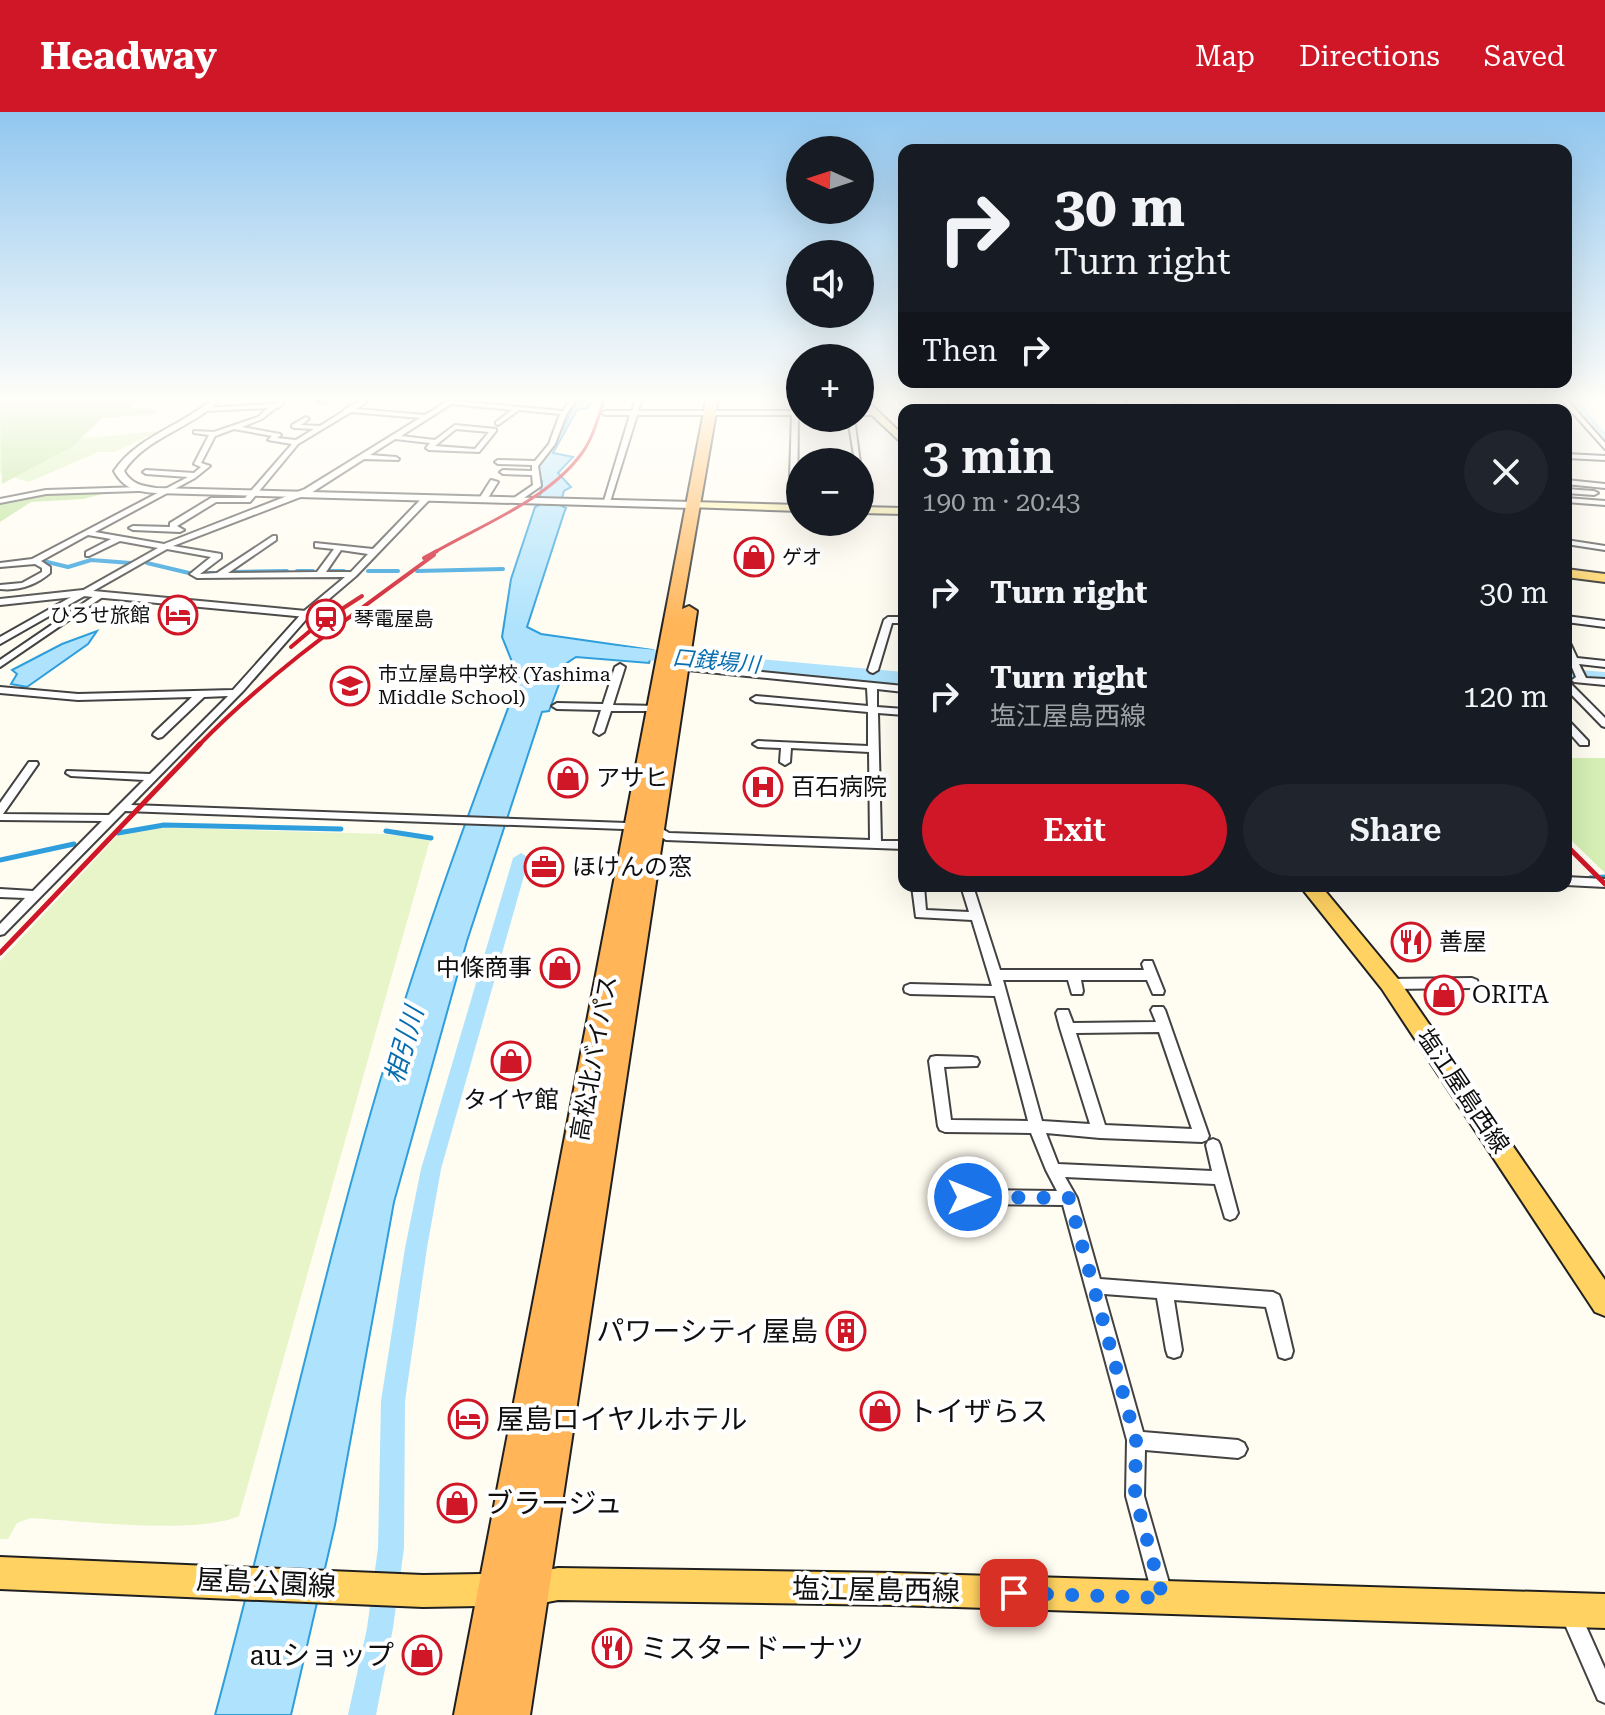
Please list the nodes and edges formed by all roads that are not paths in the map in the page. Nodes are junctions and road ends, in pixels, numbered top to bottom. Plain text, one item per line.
1 (121, 476) edge
2 (194, 476) edge
3 (269, 476) edge
4 (330, 476) edge
5 (535, 476) edge
6 (614, 476) edge
7 (704, 476) edge
8 (494, 482) dead end
9 (1572, 483) edge
10 (1605, 486) edge
11 (138, 489) junction
12 (171, 491) junction
13 (1572, 491) edge
14 (1605, 494) edge
15 (298, 495) junction
16 (251, 496) junction
17 (427, 498) junction
18 (483, 499) junction
19 (515, 500) junction
20 (1572, 500) edge
21 (0, 501) edge
22 (606, 502) junction
23 (1605, 503) edge
24 (699, 505) junction
25 (786, 508) edge
26 (874, 510) edge
27 (898, 511) edge
28 (224, 522) junction
29 (133, 528) dead end
30 (175, 529) junction
31 (88, 533) junction
32 (195, 533) junction
33 (120, 538) junction
34 (273, 538) dead end
35 (1572, 543) edge
36 (318, 545) dead end
37 (164, 547) junction
38 (1605, 548) edge
39 (338, 549) junction
40 (375, 552) junction
41 (89, 554) dead end
42 (34, 561) junction
43 (0, 565) edge
44 (320, 574) junction
45 (353, 574) junction
46 (1572, 574) edge
47 (220, 575) junction
48 (1605, 578) edge
49 (0, 587) edge
50 (83, 593) junction
51 (103, 594) junction
52 (0, 602) edge
53 (891, 609) dead end
54 (306, 614) junction
55 (888, 620) junction
56 (898, 620) edge
57 (1572, 620) edge
58 (1605, 624) edge
59 (0, 641) edge
60 (676, 659) junction
61 (1573, 660) joint
62 (0, 664) edge
63 (1605, 664) edge
64 (620, 667) dead end
65 (873, 670) dead end
66 (1582, 680) junction
67 (1572, 681) edge
68 (1605, 682) edge
69 (872, 686) junction
70 (898, 688) edge
71 (1572, 688) edge
72 (0, 690) edge
73 (235, 693) junction
74 (201, 694) junction
75 (756, 699) dead end
76 (557, 706) dead end
77 (607, 708) junction
78 (873, 708) junction
79 (657, 709) junction
80 (898, 711) edge
81 (1605, 724) edge
82 (1572, 730) edge
83 (599, 732) dead end
84 (158, 735) dead end
85 (1584, 743) dead end
86 (758, 744) dead end
87 (786, 745) junction
88 (872, 749) junction
89 (785, 762) dead end
90 (33, 764) dead end
91 (71, 773) dead end
92 (150, 777) junction
93 (120, 808) junction
94 (0, 814) edge
95 (111, 818) junction
96 (645, 827) junction
97 (876, 844) junction
98 (898, 845) edge
99 (1572, 881) edge
100 (1605, 883) edge
101 (918, 892) edge
102 (969, 892) edge
103 (1315, 892) edge
104 (0, 893) edge
105 (35, 895) junction
106 (978, 916) junction
107 (0, 931) edge
108 (1074, 975) junction
109 (997, 983) junction
110 (1472, 983) dead end
111 (1390, 984) junction
112 (910, 989) dead end
113 (1077, 991) dead end
114 (1158, 991) dead end
115 (1158, 1010) dead end
116 (1063, 1013) dead end
117 (1164, 1027) junction
118 (1067, 1028) junction
119 (972, 1062) dead end
120 (1037, 1129) junction
121 (1100, 1132) junction
122 (1213, 1145) dead end
123 (1053, 1170) junction
124 (1221, 1178) junction
125 (965, 1180) dead end
126 (1069, 1198) junction
127 (1230, 1213) dead end
128 (1094, 1286) junction
129 (1164, 1291) junction
130 (1605, 1303) edge
131 (1174, 1350) dead end
132 (1285, 1351) dead end
133 (1136, 1440) junction
134 (1238, 1449) dead end
135 (0, 1573) edge
136 (497, 1589) junction
137 (532, 1589) junction
138 (1163, 1598) junction
139 (1569, 1610) junction
140 (1605, 1611) edge
141 (1605, 1693) edge
142 (473, 1715) edge
143 (511, 1715) edge

1 - 11 street
2 - 12 street
3 - 16 street
4 - 15 street
5 - 19 street
6 - 22 street
7 - 24 highway, 高松北バイパス
8 - 18 street
9 - 10 street
11 - 12 street
11 - 21 street
12 - 16 street
12 - 31 street
13 - 14 street
15 - 16 street
15 - 17 street
15 - 28 street
16 - 28 street
16 - 30 street
17 - 18 street
17 - 40 street
18 - 19 street
19 - 22 street
20 - 23 street
22 - 24 street
24 - 25 main road
24 - 60 highway, 高松北バイパス
26 - 27 main road
28 - 32 street
29 - 30 street
30 - 32 street
31 - 33 street
31 - 42 street
32 - 37 street
33 - 37 street
33 - 41 street
34 - 47 street
35 - 38 street
36 - 39 street
37 - 47 street
37 - 50 street
39 - 40 street
39 - 44 street
40 - 45 street
42 - 43 street
42 - 49 street
44 - 45 street
44 - 47 street
45 - 54 street
46 - 48 main road
50 - 51 street
50 - 52 street
50 - 59 street
51 - 54 street
51 - 62 street
53 - 55 street
54 - 73 street
55 - 56 street
55 - 65 street
57 - 58 street
60 - 69 street
60 - 79 highway, 高松北バイパス
60 - 96 highway, 高松北バイパス
61 - 63 street
61 - 66 street
64 - 77 street
66 - 67 street
66 - 68 street
69 - 70 street
69 - 78 street
71 - 81 street
72 - 74 street
73 - 74 street
73 - 92 street
74 - 84 street
75 - 78 street
76 - 77 street
77 - 79 street
77 - 83 street
78 - 80 street
78 - 88 street
79 - 96 highway, 高松北バイパス
82 - 85 street
86 - 87 street
87 - 88 street
87 - 89 street
88 - 97 street
90 - 94 street
91 - 92 street
92 - 93 street
93 - 95 street
93 - 96 street
94 - 95 street
95 - 105 street
96 - 97 street
96 - 136 highway, 高松北バイパス
96 - 137 highway, 高松北バイパス
97 - 98 street
99 - 100 street
101 - 106 street
102 - 106 street
103 - 111 main road, 塩江屋島西線
104 - 105 street
105 - 107 street
106 - 109 street
108 - 109 street
108 - 113 street
108 - 114 street
109 - 112 street
109 - 120 street
110 - 111 street
111 - 130 main road, 塩江屋島西線
115 - 117 street
116 - 118 street
117 - 118 street
117 - 121 street
118 - 121 street
119 - 120 street
120 - 121 street
120 - 123 street
122 - 124 street
123 - 124 street
123 - 126 street
124 - 127 street
125 - 126 street
126 - 128 street
128 - 129 street
128 - 133 street
129 - 131 street
129 - 132 street
133 - 134 street
133 - 138 street
135 - 136 main road, 屋島公園線
136 - 137 main road, 屋島公園線
136 - 142 highway, 高松北バイパス
137 - 138 main road, 塩江屋島西線
137 - 143 highway, 高松北バイパス
138 - 139 main road, 塩江屋島西線
139 - 140 main road, 塩江屋島西線
139 - 141 street

